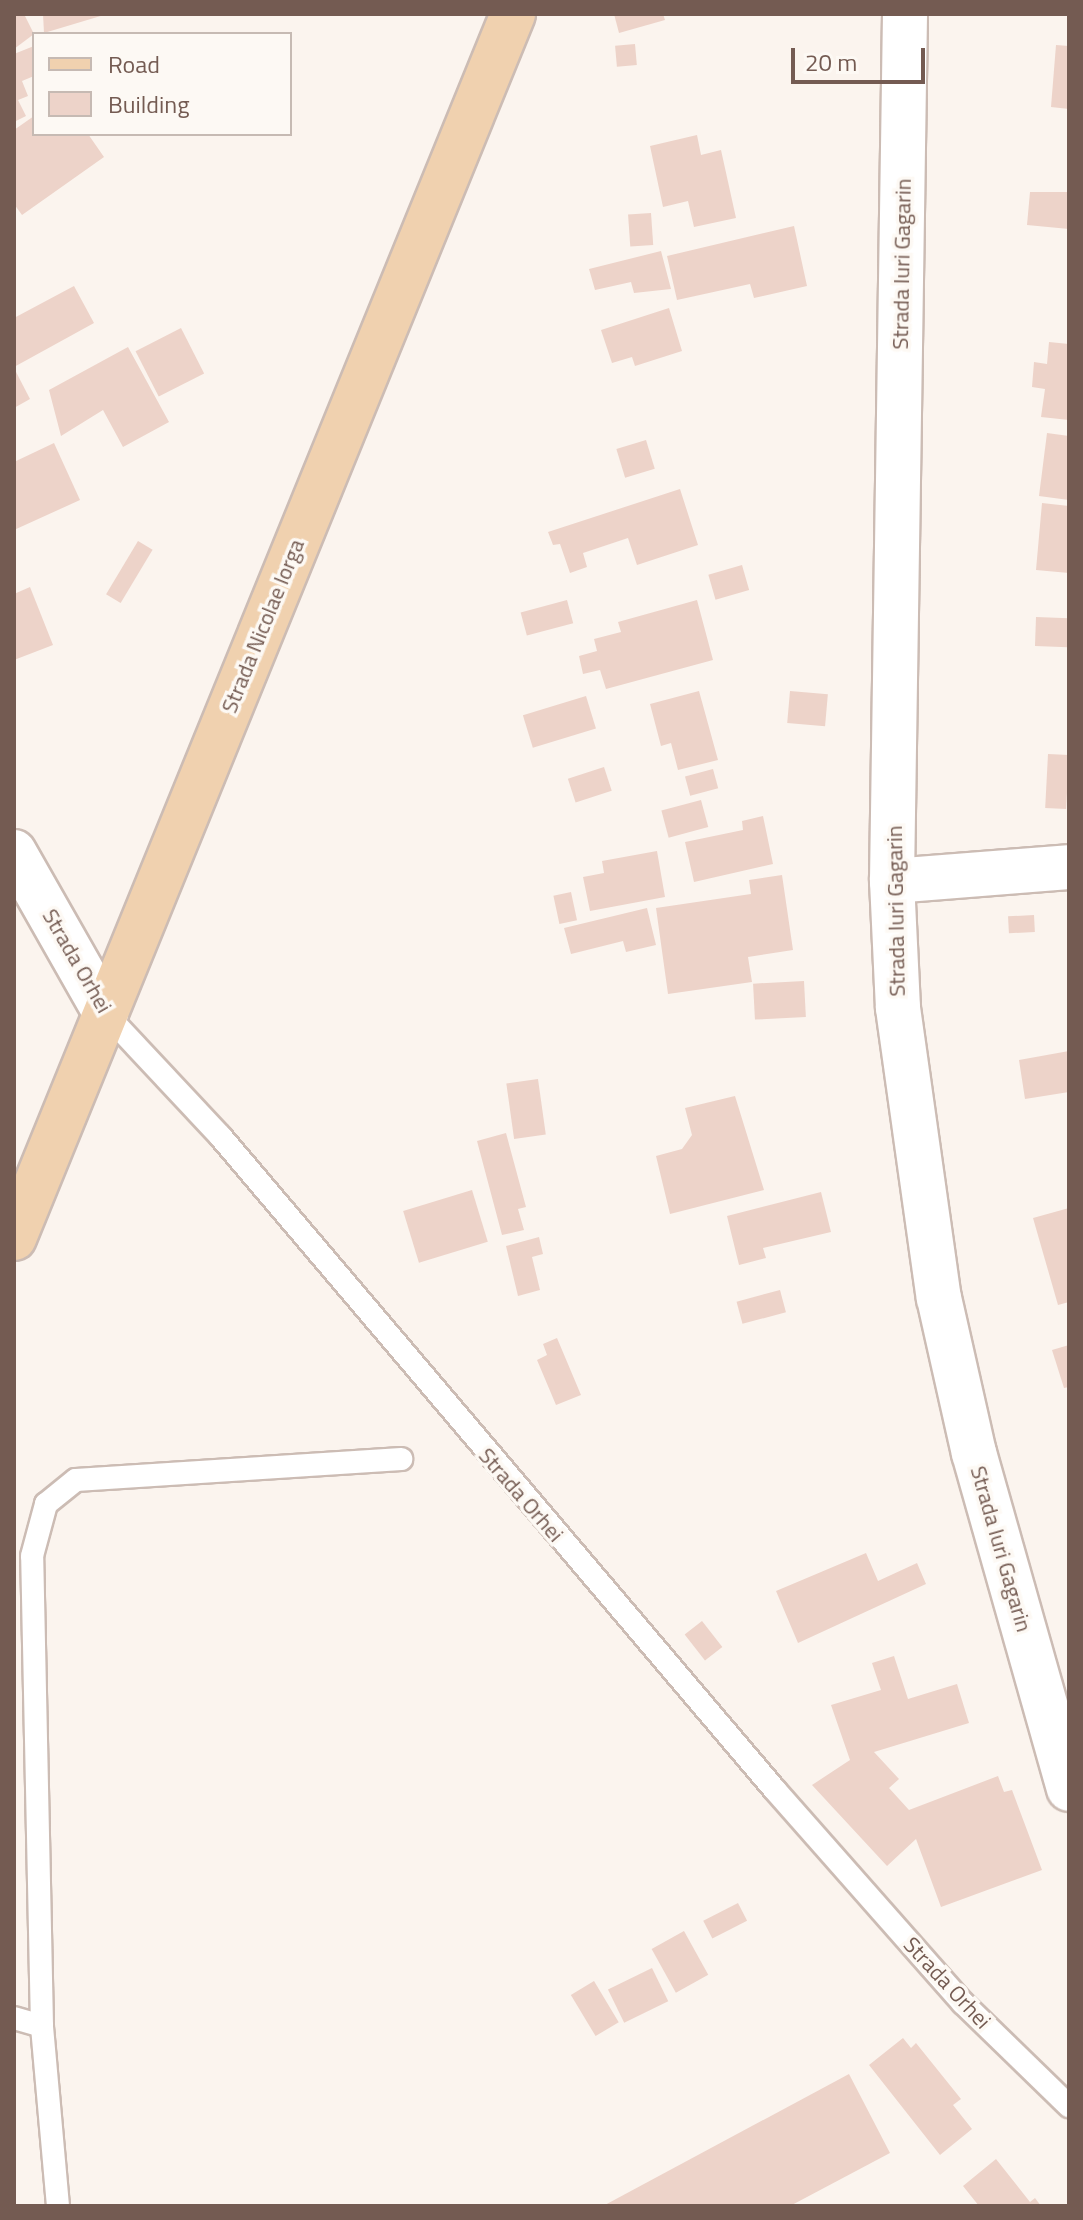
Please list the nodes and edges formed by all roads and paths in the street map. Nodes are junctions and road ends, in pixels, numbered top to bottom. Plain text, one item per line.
1 (513, 14) edge
2 (905, 14) edge
3 (14, 852) edge
4 (1069, 867) edge
5 (892, 881) junction
6 (106, 1014) junction
7 (14, 1238) edge
8 (401, 1459) dead end
9 (1069, 1789) edge
10 (14, 2018) edge
11 (42, 2026) junction
12 (1069, 2106) edge
13 (58, 2206) edge

1 - 6 main road, Strada Nicolae Iorga
2 - 5 street, Strada Iuri Gagarin
3 - 6 street, Strada Orhei
4 - 5 street
5 - 9 street, Strada Iuri Gagarin
6 - 7 main road, Strada Nicolae Iorga
6 - 12 lane, Strada Orhei
8 - 11 lane
10 - 11 lane
11 - 13 lane

